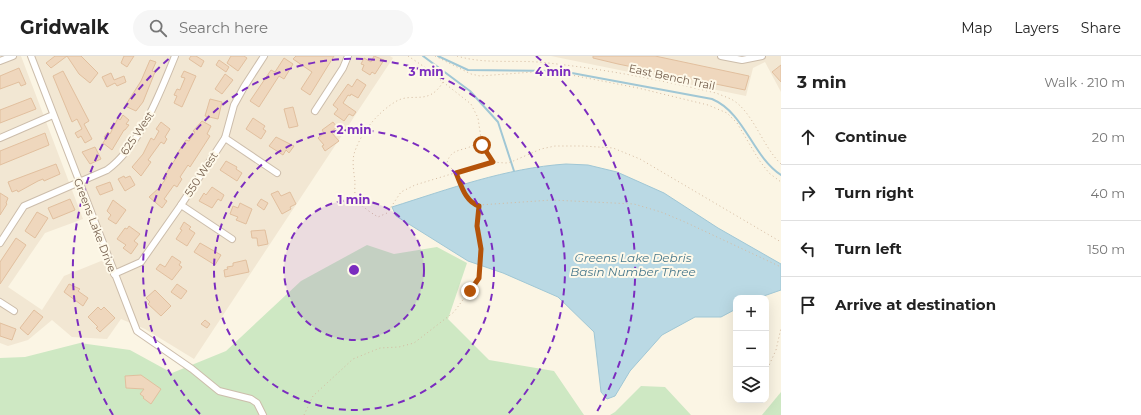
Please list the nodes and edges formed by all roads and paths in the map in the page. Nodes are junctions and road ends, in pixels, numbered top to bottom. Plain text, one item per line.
1 (13, 56) edge
2 (31, 56) edge
3 (175, 56) edge
4 (264, 56) edge
5 (348, 56) edge
6 (408, 56) edge
7 (435, 56) edge
8 (457, 56) edge
9 (721, 56) edge
10 (762, 56) edge
11 (0, 61) edge
12 (443, 82) junction
13 (315, 111) dead end
14 (53, 115) junction
15 (481, 136) junction
16 (0, 138) edge
17 (225, 138) junction
18 (493, 162) junction
19 (781, 164) edge
20 (277, 173) dead end
21 (456, 173) junction
22 (78, 181) junction
23 (781, 182) edge
24 (181, 205) junction
25 (479, 206) junction
26 (232, 239) dead end
27 (781, 242) edge
28 (0, 243) edge
29 (781, 267) edge
30 (114, 274) junction
31 (0, 302) edge
32 (14, 311) dead end
33 (781, 328) edge
34 (768, 367) edge
35 (264, 415) edge
36 (304, 415) edge

1 - 11 street
2 - 14 street, Greens Lake Drive
3 - 22 street, 625 West
4 - 17 street, 550 West
5 - 13 street
6 - 12 path
7 - 23 path
8 - 19 path, East Bench Trail
9 - 10 street
12 - 15 path
12 - 21 path
14 - 16 street
14 - 22 street, Greens Lake Drive
15 - 18 path
15 - 21 path
17 - 20 street
17 - 24 street, 550 West
18 - 21 path
18 - 27 path
21 - 25 path
22 - 28 street, 625 West
22 - 30 street, Greens Lake Drive
24 - 26 street
24 - 30 street, 550 West
25 - 29 path
25 - 36 path
30 - 35 street, Greens Lake Drive
31 - 32 street
33 - 34 path

